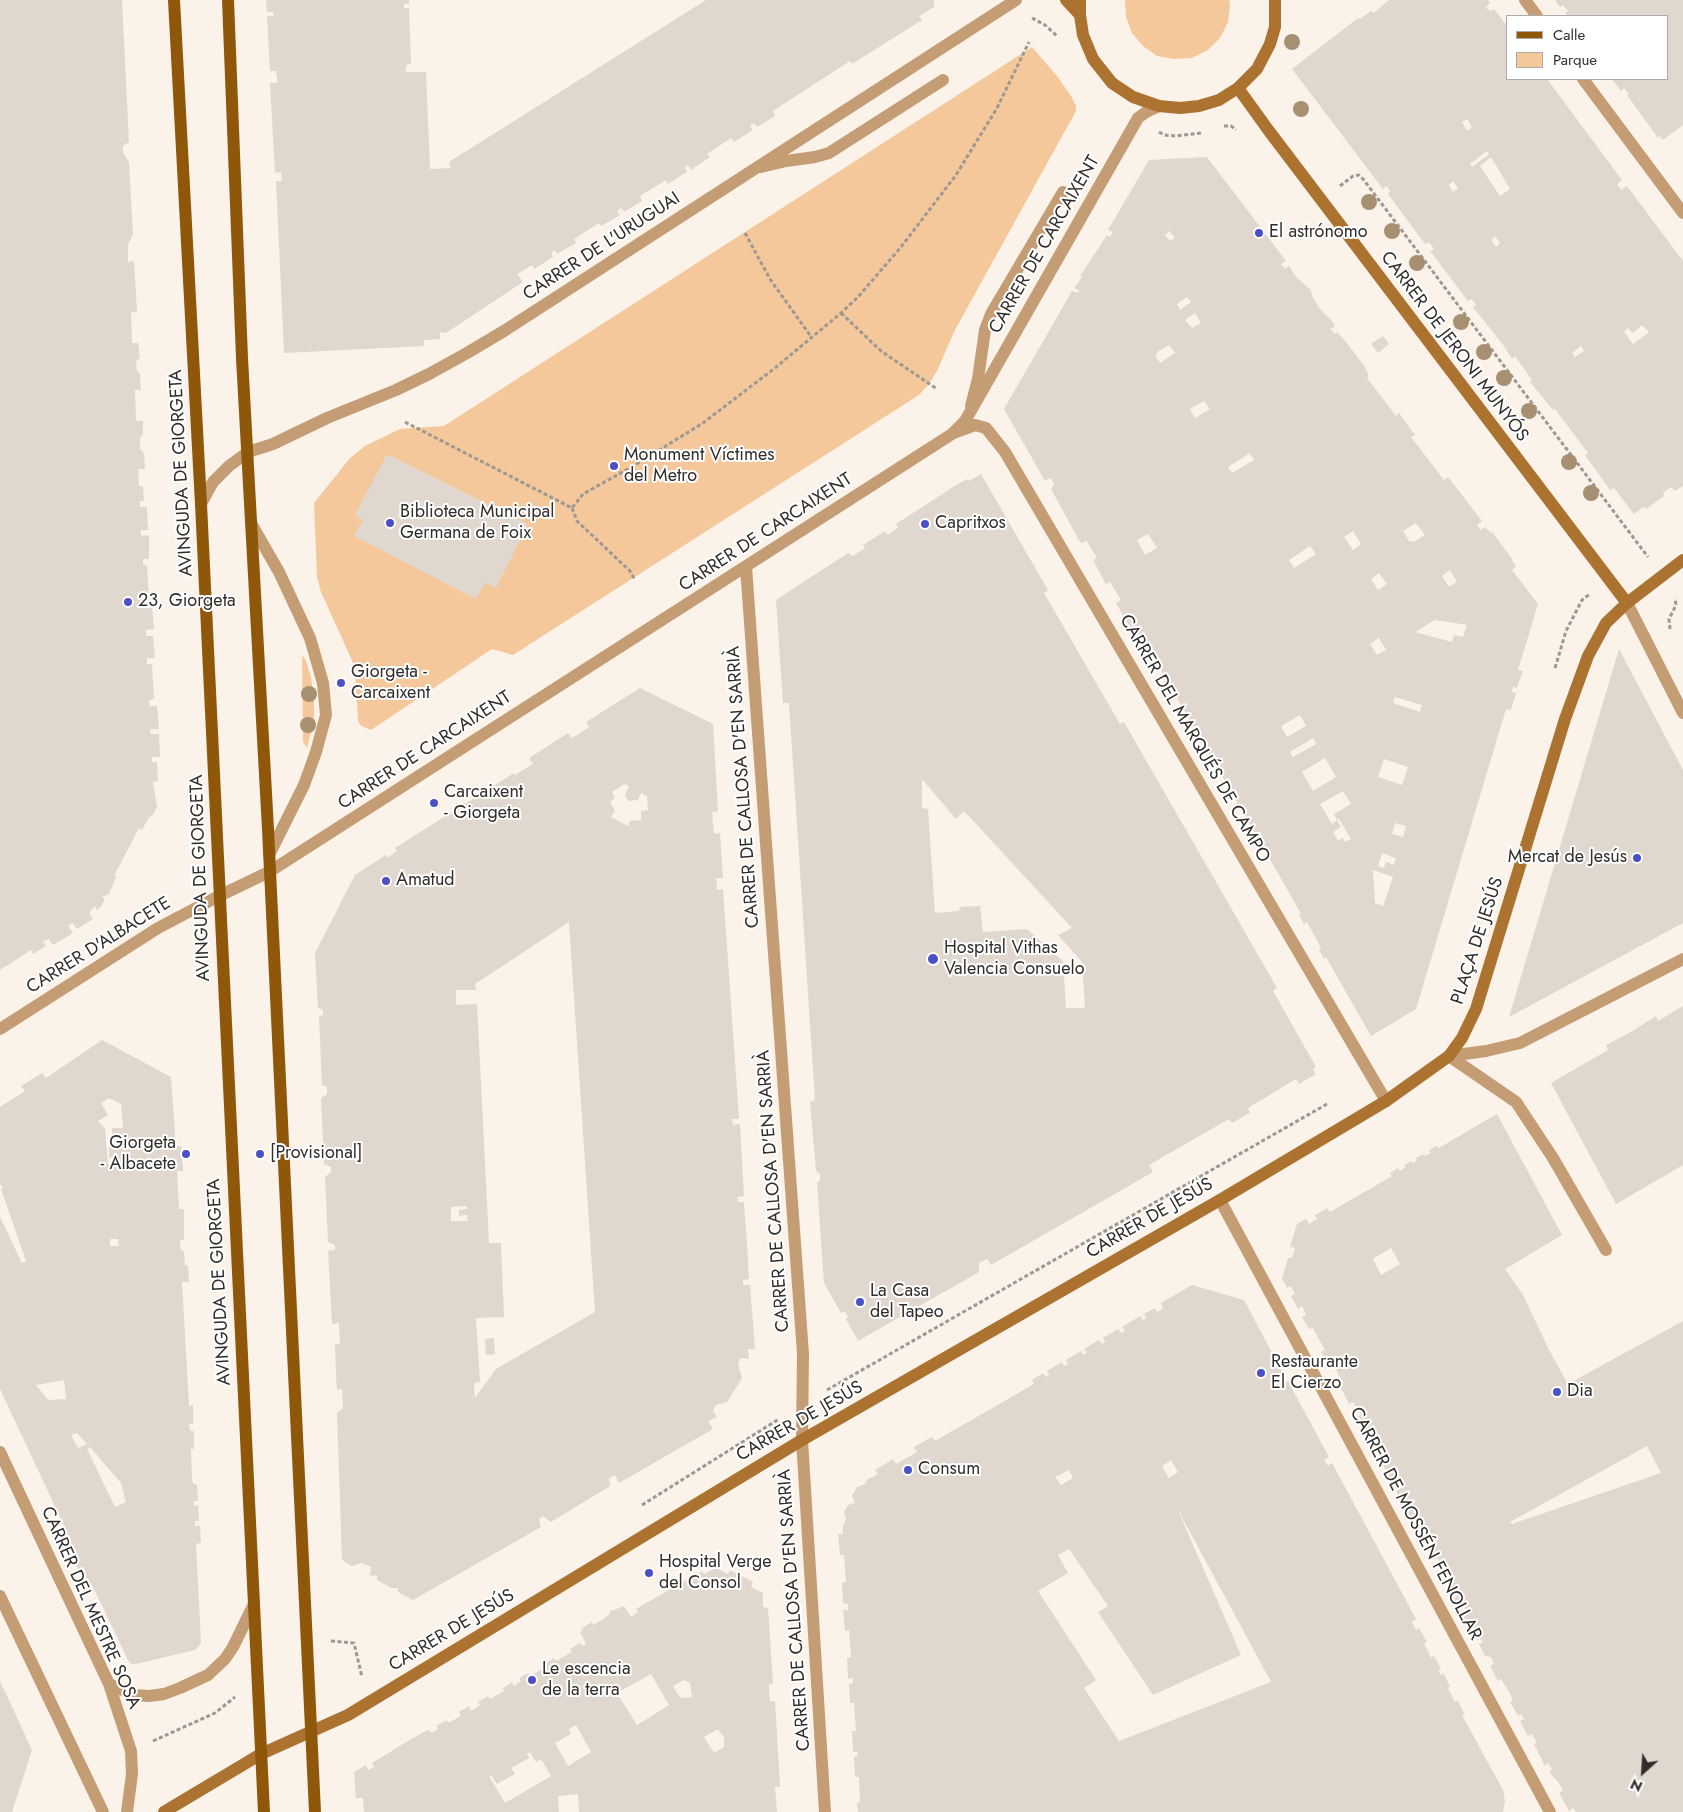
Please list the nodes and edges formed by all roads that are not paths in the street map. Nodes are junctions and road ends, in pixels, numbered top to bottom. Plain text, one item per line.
1 (174, 0) edge
2 (228, 0) edge
3 (1016, 0) edge
4 (1066, 0) edge
5 (1080, 0) edge
6 (1275, 0) edge
7 (1525, 0) edge
8 (1080, 14) junction
9 (1536, 15) edge
10 (943, 80) dead end
11 (1585, 80) edge
12 (1238, 88) junction
13 (1159, 106) junction
14 (756, 169) junction
15 (1063, 192) dead end
16 (1683, 213) edge
17 (968, 416) junction
18 (952, 434) junction
19 (248, 452) junction
20 (201, 504) junction
21 (252, 525) junction
22 (1683, 560) edge
23 (746, 567) junction
24 (1627, 603) junction
25 (1683, 713) edge
26 (269, 855) junction
27 (269, 872) junction
28 (219, 896) junction
29 (1683, 959) edge
30 (0, 1029) edge
31 (1449, 1056) junction
32 (1386, 1101) junction
33 (1220, 1200) junction
34 (1606, 1250) dead end
35 (802, 1440) junction
36 (0, 1452) edge
37 (0, 1596) edge
38 (254, 1604) junction
39 (109, 1684) junction
40 (311, 1731) junction
41 (261, 1754) junction
42 (103, 1812) edge
43 (127, 1812) edge
44 (164, 1812) edge
45 (264, 1812) edge
46 (315, 1812) edge
47 (825, 1812) edge
48 (1550, 1812) edge

1 - 20 main road, AVINGUDA DE GIORGETA
2 - 19 main road
3 - 14 street, CARRER DE L'URUGUAI
4 - 8 main road
5 - 8 main road
6 - 12 main road
7 - 9 street
8 - 13 main road
10 - 14 street
11 - 16 street
12 - 13 main road
12 - 24 main road, CARRER DE JERONI MUNYÓS
13 - 17 street, CARRER DE CARCAIXENT
14 - 19 street, CARRER DE L'URUGUAI
15 - 17 street
17 - 18 street, CARRER DE CARCAIXENT
18 - 23 street, CARRER DE CARCAIXENT
18 - 32 street, CARRER DEL MARQUÉS DE CAMPO
19 - 20 street, CARRER DE L'URUGUAI
19 - 21 main road
20 - 28 main road, AVINGUDA DE GIORGETA
21 - 26 main road
21 - 26 street
22 - 24 main road, PLAÇA DE JESÚS
23 - 27 street, CARRER DE CARCAIXENT
23 - 35 street, CARRER DE CALLOSA D'EN SARRIÀ
24 - 25 street
24 - 31 main road, PLAÇA DE JESÚS
26 - 27 main road
27 - 28 street, CARRER DE CARCAIXENT
27 - 40 main road
28 - 30 street, CARRER D'ALBACETE
28 - 38 main road, AVINGUDA DE GIORGETA
29 - 31 street
31 - 32 main road, CARRER DE JESÚS
31 - 34 street
32 - 33 main road, CARRER DE JESÚS
33 - 35 main road, CARRER DE JESÚS
33 - 48 street, CARRER DE MOSSÉN FENOLLAR
35 - 40 main road, CARRER DE JESÚS
35 - 47 street, CARRER DE CALLOSA D'EN SARRIÀ
36 - 39 street, CARRER DEL MESTRE SOSA
37 - 42 street
38 - 39 street
38 - 41 main road, AVINGUDA DE GIORGETA
39 - 43 street, CARRER DEL MESTRE SOSA
40 - 41 main road, CARRER DE JESÚS
40 - 46 main road
41 - 44 main road, CARRER DE JESÚS
41 - 45 main road, AVINGUDA DE GIORGETA

